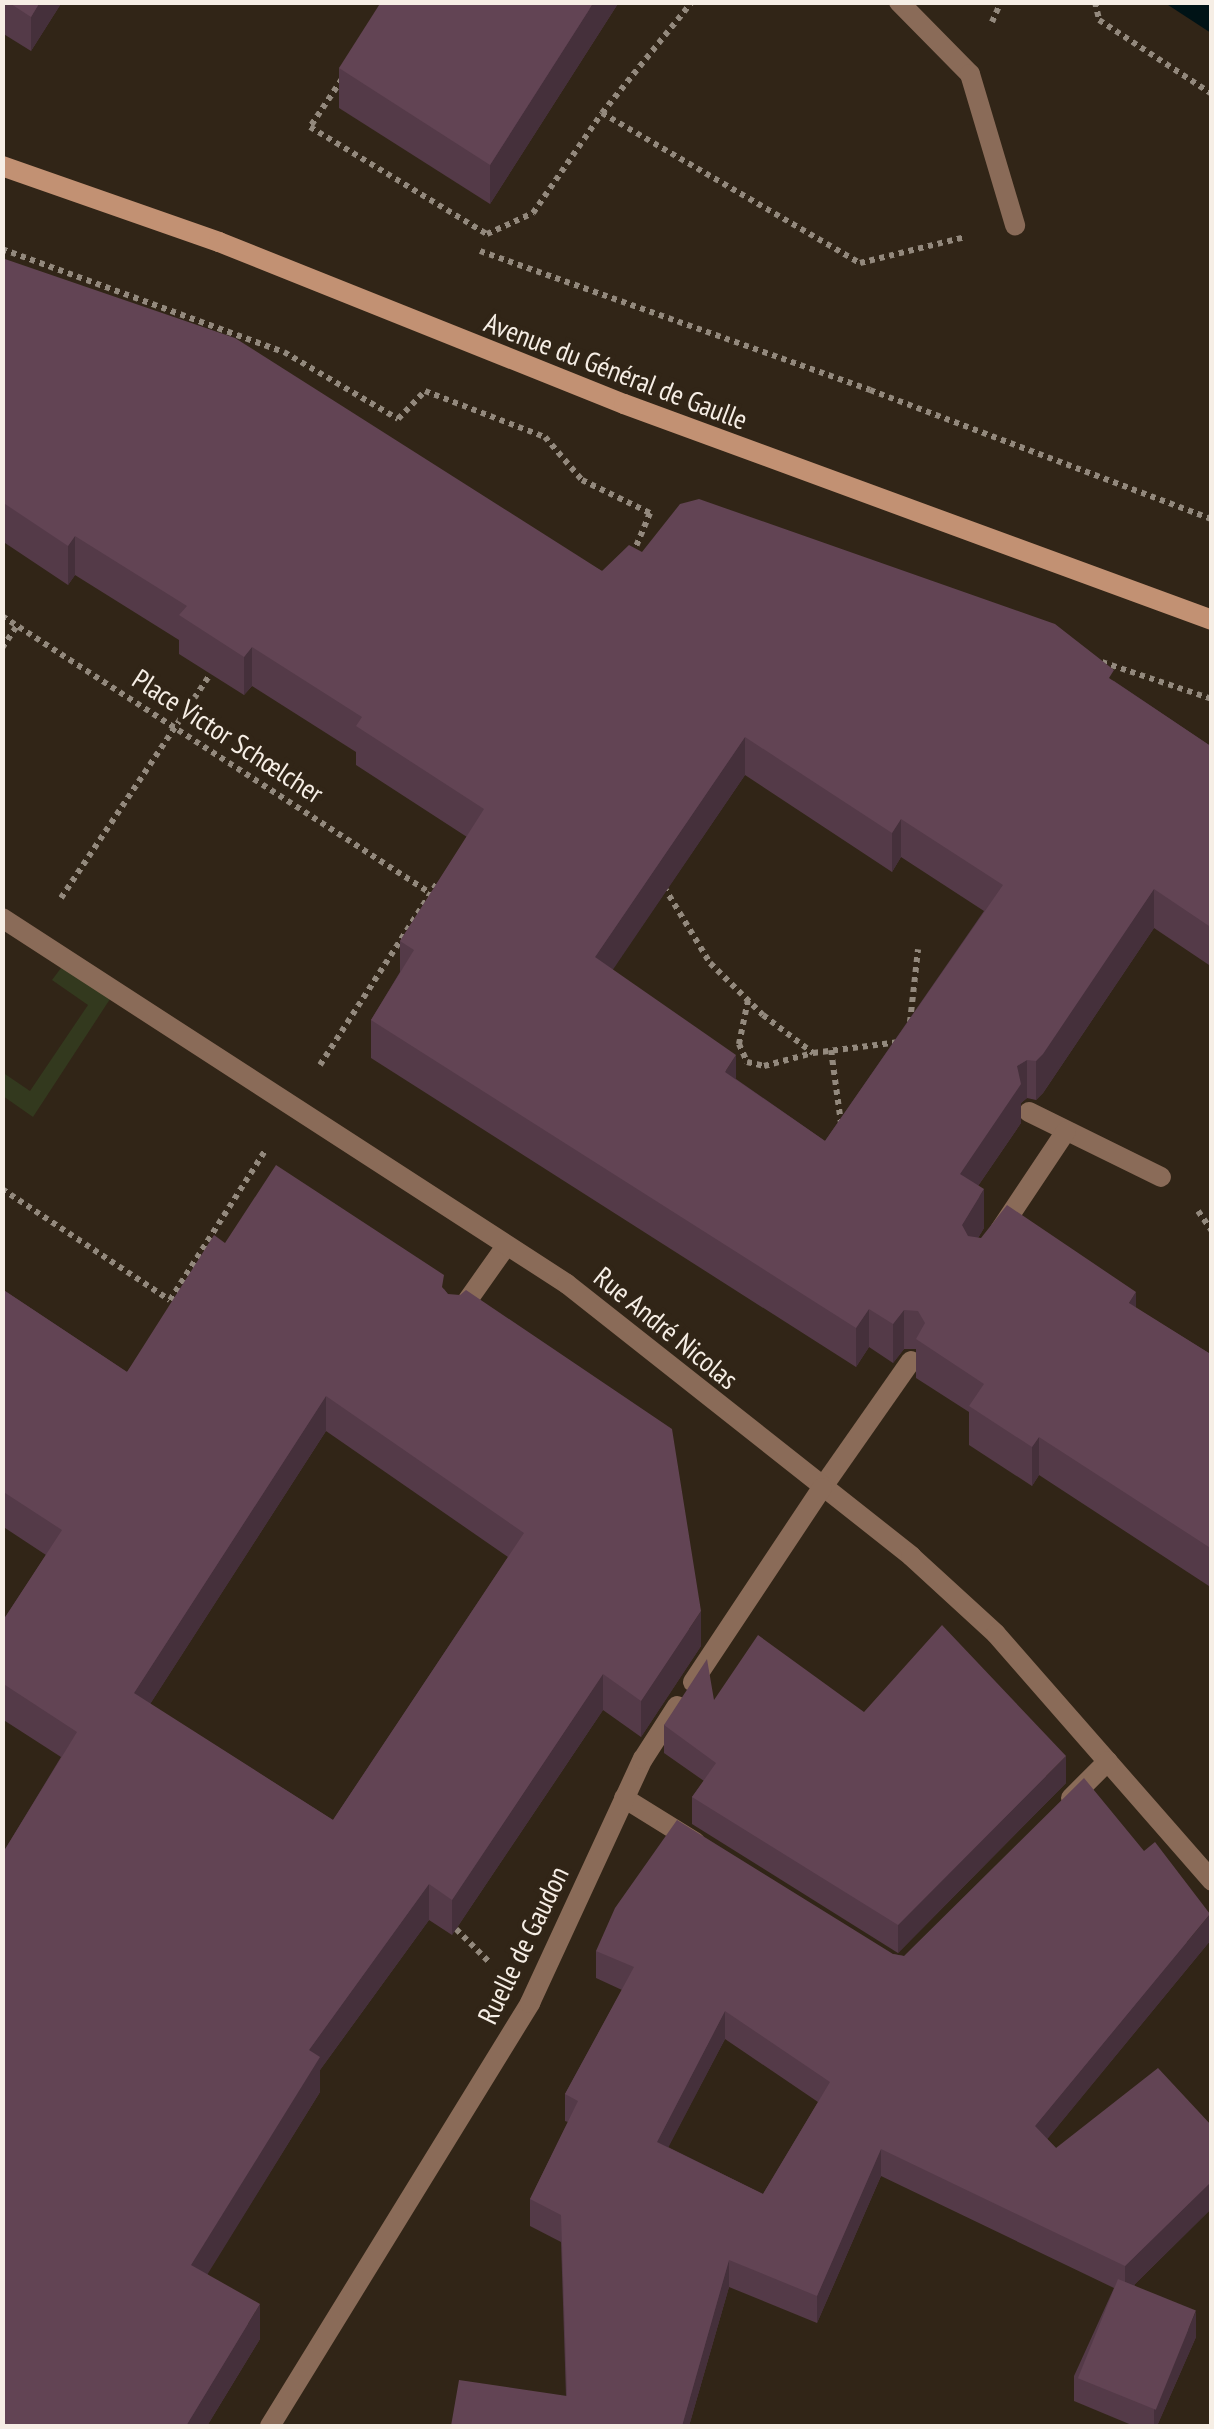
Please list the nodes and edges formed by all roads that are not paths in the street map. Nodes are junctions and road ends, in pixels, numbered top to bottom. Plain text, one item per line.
1 (899, 2) edge
2 (2, 166) edge
3 (1015, 225) road end
4 (1212, 620) edge
5 (2, 918) edge
6 (1029, 1112) edge
7 (1066, 1131) junction
8 (1161, 1176) dead end
9 (506, 1246) junction
10 (986, 1250) edge
11 (454, 1318) edge
12 (911, 1361) edge
13 (822, 1488) junction
14 (1108, 1761) junction
15 (624, 1798) junction
16 (1053, 1816) edge
17 (722, 1859) edge
18 (1212, 1880) edge
19 (270, 2426) edge

1 - 3 street
2 - 4 main road, Avenue du Général de Gaulle
5 - 9 street, Rue André Nicolas
6 - 7 street
7 - 8 street
7 - 10 street
9 - 11 street
9 - 13 street, Rue André Nicolas
12 - 13 street, Ruelle de Gaudon
13 - 14 street, Rue André Nicolas
13 - 15 street, Ruelle de Gaudon
14 - 16 street
14 - 18 street, Rue André Nicolas
15 - 17 street
15 - 19 street, Ruelle de Gaudon

